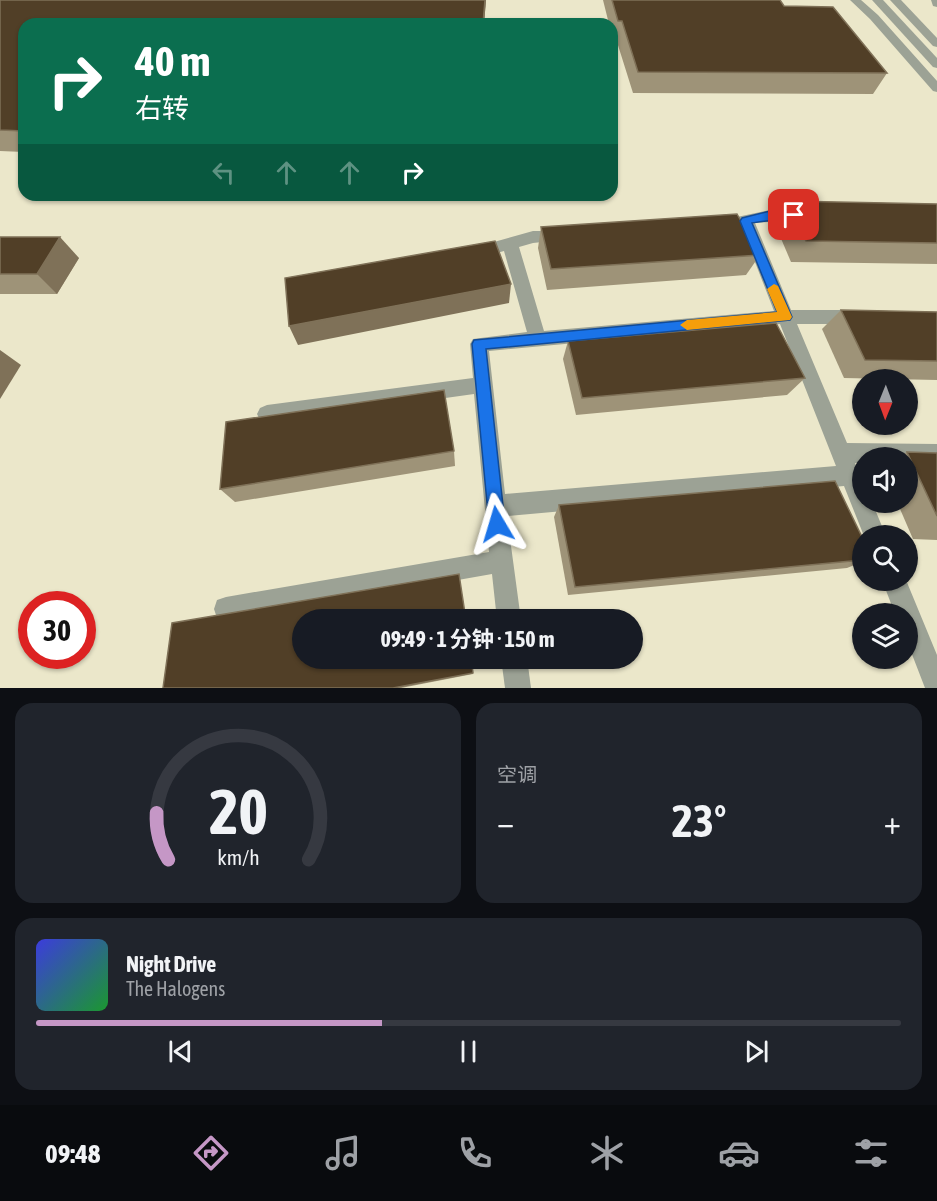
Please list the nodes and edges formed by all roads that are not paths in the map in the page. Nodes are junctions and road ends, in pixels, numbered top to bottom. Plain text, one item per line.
1 (855, 0) edge
2 (877, 0) edge
3 (895, 0) edge
4 (937, 44) edge
5 (937, 65) edge
6 (937, 88) edge
7 (818, 216) edge
8 (746, 221) junction
9 (706, 227) edge
10 (579, 234) edge
11 (510, 244) junction
12 (461, 255) edge
13 (785, 317) junction
14 (879, 317) edge
15 (537, 338) junction
16 (483, 385) junction
17 (267, 414) edge
18 (841, 453) junction
19 (937, 454) edge
20 (850, 475) junction
21 (495, 506) junction
22 (870, 525) edge
23 (502, 561) junction
24 (226, 609) dead end
25 (508, 609) edge
26 (918, 630) edge
27 (929, 648) edge
28 (515, 669) edge
29 (937, 686) edge
30 (518, 688) edge

1 - 6 street
2 - 5 street
3 - 4 street
7 - 8 street
8 - 9 street
8 - 13 street
10 - 11 street
11 - 12 street
11 - 15 street
13 - 14 street
13 - 15 street
13 - 18 street
15 - 16 street
16 - 17 street
16 - 21 street
18 - 19 street
18 - 20 street
20 - 21 street
20 - 22 street
21 - 23 street
23 - 24 street
23 - 25 street
26 - 27 street
27 - 29 street
28 - 30 street

